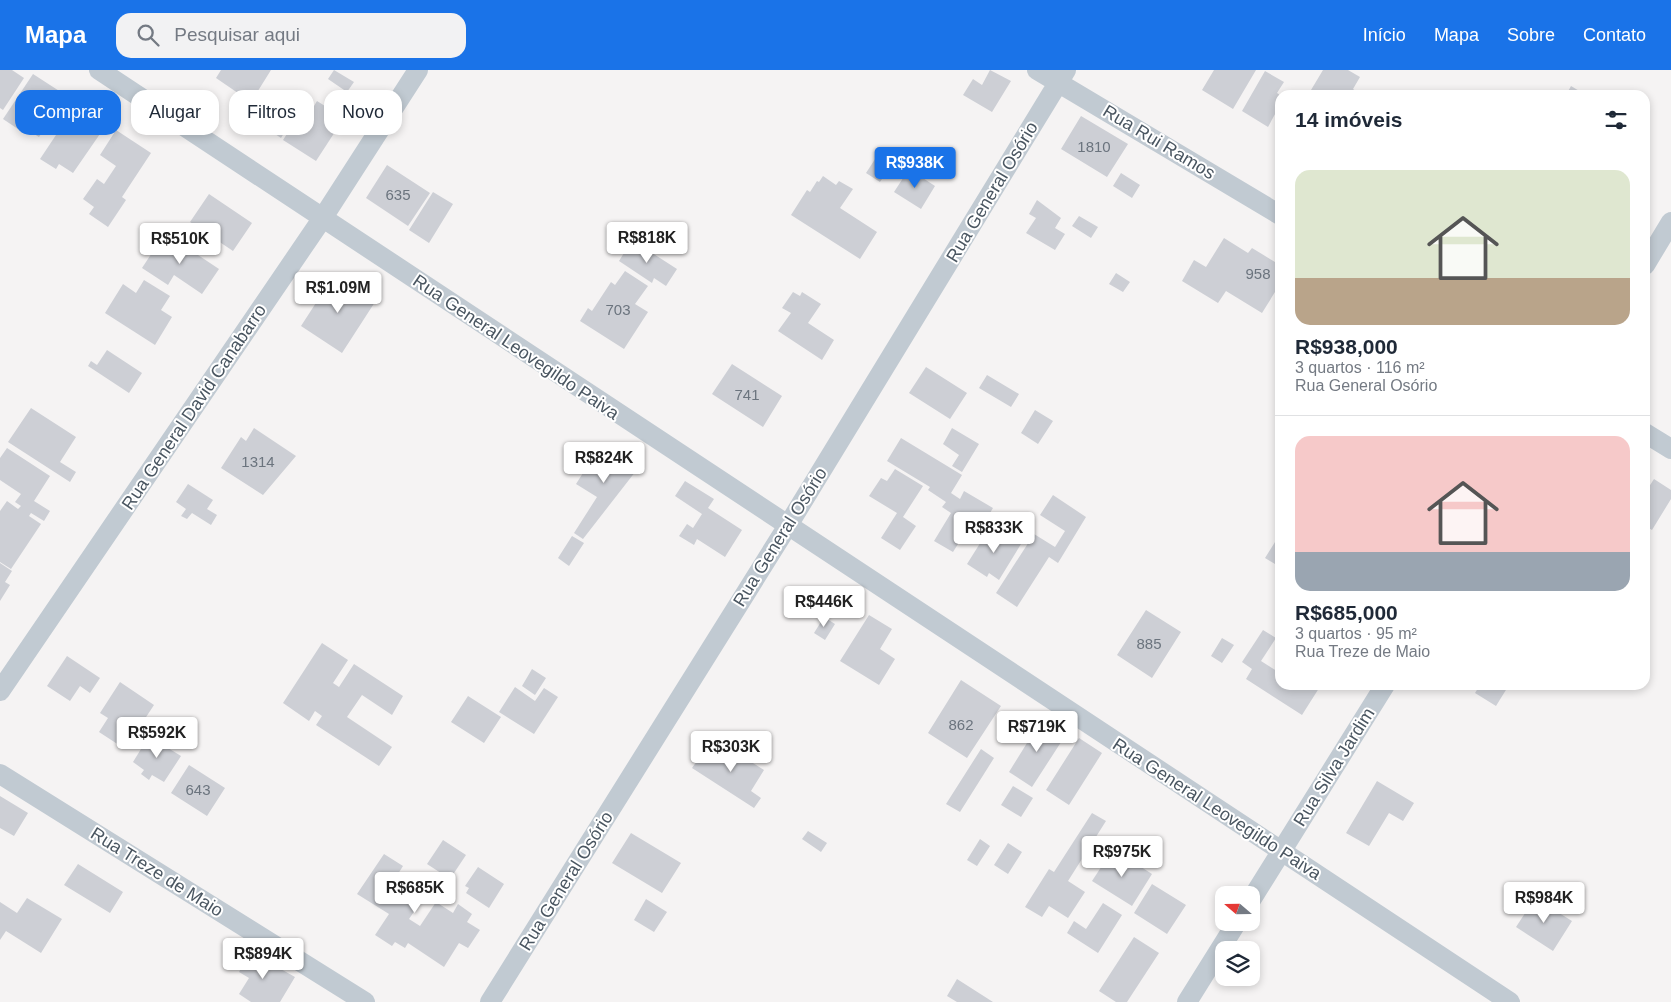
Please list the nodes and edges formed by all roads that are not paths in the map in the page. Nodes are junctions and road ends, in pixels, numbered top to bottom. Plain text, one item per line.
1 (99, 70) edge
2 (418, 70) edge
3 (1038, 70) edge
4 (1062, 76) edge
5 (1275, 212) edge
6 (322, 219) junction
7 (1671, 222) edge
8 (1650, 257) edge
9 (1650, 436) edge
10 (1671, 449) edge
11 (788, 527) junction
12 (1383, 690) edge
13 (0, 691) edge
14 (0, 774) edge
15 (1282, 852) junction
16 (1260, 886) edge
17 (1231, 931) edge
18 (366, 1002) edge
19 (490, 1002) edge
20 (1187, 1002) edge
21 (1510, 1002) edge

1 - 6 street, Rua General Leovegildo Paiva
2 - 6 street, Rua General David Canabarro
3 - 4 street, Rua Rui Ramos
4 - 5 street, Rua Rui Ramos
4 - 11 street, Rua General Osório
6 - 11 street, Rua General Leovegildo Paiva
6 - 13 street, Rua General David Canabarro
7 - 8 street
9 - 10 street
11 - 15 street, Rua General Leovegildo Paiva
11 - 19 street, Rua General Osório
12 - 15 street, Rua Silva Jardim
14 - 18 street, Rua Treze de Maio
15 - 16 street, Rua Silva Jardim
15 - 21 street, Rua General Leovegildo Paiva
17 - 20 street

